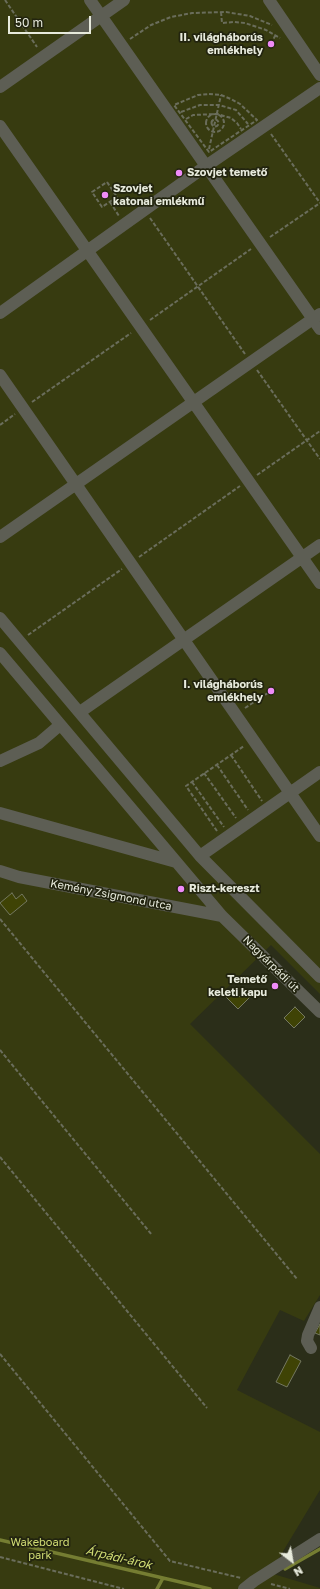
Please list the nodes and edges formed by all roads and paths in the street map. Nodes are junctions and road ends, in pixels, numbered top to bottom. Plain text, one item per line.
1 (5, 0) edge
2 (90, 0) edge
3 (124, 0) edge
4 (269, 0) edge
5 (221, 12) junction
6 (101, 16) junction
7 (272, 26) dead end
8 (275, 35) junction
9 (289, 39) junction
10 (271, 44) dead end
11 (121, 45) junction
12 (44, 56) junction
13 (320, 75) edge
14 (0, 87) edge
15 (320, 88) edge
16 (221, 95) junction
17 (219, 105) junction
18 (180, 112) junction
19 (217, 114) junction
20 (185, 120) junction
21 (216, 120) junction
22 (248, 125) junction
23 (0, 126) edge
24 (265, 126) junction
25 (214, 127) junction
26 (241, 130) junction
27 (213, 132) junction
28 (209, 152) junction
29 (206, 166) junction
30 (110, 202) junction
31 (320, 203) edge
32 (145, 211) junction
33 (119, 216) dead end
34 (260, 243) junction
35 (88, 251) junction
36 (198, 286) junction
37 (0, 313) edge
38 (316, 317) edge
39 (141, 326) junction
40 (320, 329) edge
41 (251, 362) junction
42 (0, 375) edge
43 (194, 402) junction
44 (23, 409) junction
45 (0, 424) edge
46 (320, 431) edge
47 (307, 440) junction
48 (320, 459) edge
49 (249, 480) junction
50 (75, 485) junction
51 (0, 538) edge
52 (320, 545) edge
53 (302, 557) junction
54 (130, 564) junction
55 (320, 583) edge
56 (0, 618) edge
57 (184, 640) junction
58 (19, 641) junction
59 (0, 653) edge
60 (271, 691) dead end
61 (80, 712) junction
62 (236, 714) junction
63 (60, 724) junction
64 (254, 740) junction
65 (230, 756) junction
66 (0, 760) edge
67 (217, 765) junction
68 (320, 772) edge
69 (204, 773) junction
70 (192, 782) junction
71 (290, 793) junction
72 (267, 809) junction
73 (0, 813) edge
74 (254, 818) junction
75 (242, 827) junction
76 (218, 832) dead end
77 (230, 835) junction
78 (320, 836) edge
79 (200, 856) junction
80 (176, 862) junction
81 (0, 871) edge
82 (222, 916) junction
83 (0, 919) edge
84 (320, 976) edge
85 (319, 1008) edge
86 (0, 1050) edge
87 (0, 1157) edge
88 (152, 1235) dead end
89 (297, 1279) dead end
90 (320, 1307) edge
91 (311, 1348) dead end
92 (0, 1354) edge
93 (207, 1408) dead end
94 (320, 1539) edge
95 (0, 1557) edge
96 (254, 1581) junction
97 (124, 1589) edge
98 (244, 1589) edge
99 (290, 1589) edge

1 - 12 path
2 - 6 street
3 - 6 street
4 - 9 street
5 - 7 path
5 - 8 path
5 - 11 path
6 - 11 street
6 - 12 street
8 - 9 path
8 - 9 path
8 - 10 path
9 - 13 street
11 - 29 street
12 - 14 street
15 - 24 street
16 - 17 path
16 - 18 path
16 - 22 path
17 - 18 path
17 - 19 path
17 - 22 path
18 - 20 path
19 - 20 path
19 - 21 path
19 - 26 path
19 - 27 path
19 - 27 path
20 - 28 path
21 - 25 path
21 - 25 path
22 - 26 path
23 - 35 street
24 - 29 street
24 - 31 path
25 - 27 path
26 - 28 path
27 - 28 path
28 - 29 path
29 - 32 street
29 - 34 street
30 - 30 path
30 - 33 path
31 - 34 path
32 - 35 street
32 - 36 path
34 - 36 path
34 - 38 street
35 - 37 street
35 - 39 street
36 - 39 path
36 - 41 path
38 - 40 street
38 - 41 street
39 - 43 street
39 - 44 path
41 - 43 street
41 - 47 path
42 - 44 street
43 - 49 street
43 - 50 street
44 - 45 path
44 - 50 street
46 - 47 path
47 - 48 path
47 - 49 path
49 - 53 street
49 - 54 path
50 - 51 street
50 - 54 street
52 - 53 street
53 - 55 street
53 - 57 street
54 - 57 street
54 - 58 path
56 - 58 street
57 - 61 street
57 - 62 street
58 - 61 street
59 - 63 street, Nagyárpádi út
60 - 62 path
61 - 79 street
62 - 64 street
63 - 66 street
63 - 80 street, Nagyárpádi út
64 - 65 path
64 - 71 street
65 - 67 path
65 - 72 path
67 - 69 path
67 - 74 path
68 - 71 street
69 - 70 path
69 - 75 path
70 - 76 path
70 - 77 path
71 - 72 street
71 - 78 street
72 - 74 street
73 - 80 street
74 - 75 street
75 - 77 street
77 - 79 street
79 - 84 street
80 - 82 street, Nagyárpádi út
81 - 82 street, Kemény Zsigmond utca
82 - 85 street, Nagyárpádi út
83 - 89 path
86 - 88 path
87 - 93 path
90 - 91 street
92 - 96 path
94 - 96 street
95 - 97 path
96 - 98 street
96 - 99 path

